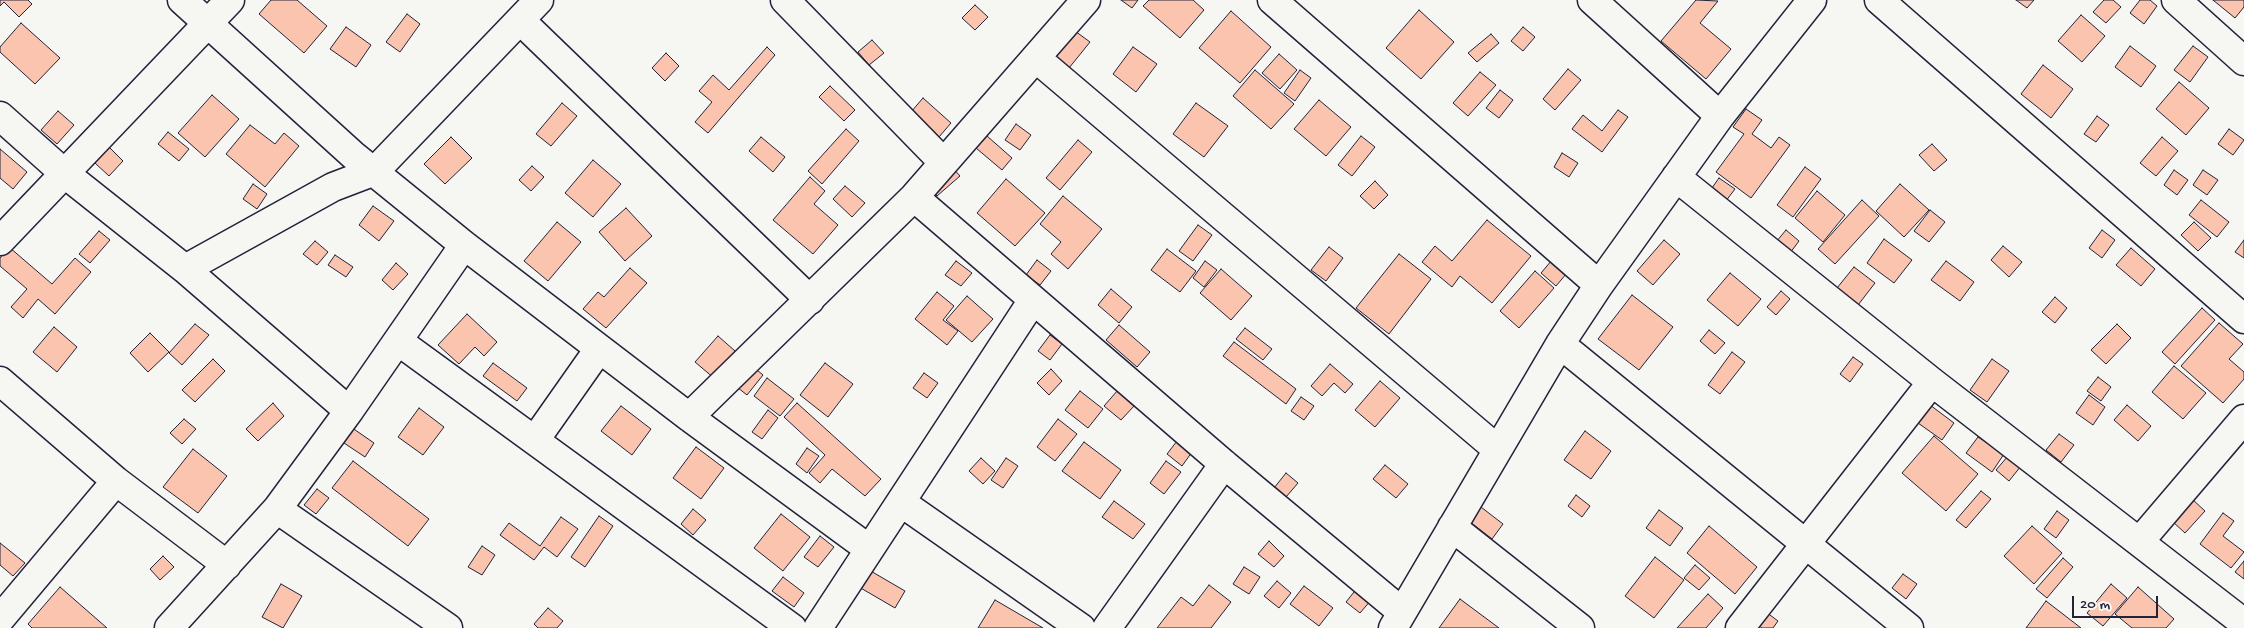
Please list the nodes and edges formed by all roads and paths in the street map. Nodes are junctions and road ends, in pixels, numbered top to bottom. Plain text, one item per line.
1 (182, 0) edge
2 (230, 0) edge
3 (539, 0) edge
4 (785, 0) edge
5 (1272, 0) edge
6 (1592, 0) edge
7 (1812, 0) edge
8 (1879, 0) edge
9 (2179, 1) edge
10 (1078, 3) edge
11 (520, 20) junction
12 (208, 24) junction
13 (1036, 59) junction
14 (2244, 61) edge
15 (0, 116) edge
16 (1720, 116) junction
17 (943, 162) junction
18 (375, 172) junction
19 (64, 173) junction
20 (1676, 177) junction
21 (914, 197) junction
22 (0, 241) edge
23 (464, 245) junction
24 (185, 269) junction
25 (1598, 285) junction
26 (810, 300) junction
27 (1033, 300) junction
28 (2244, 319) edge
29 (398, 341) junction
30 (1560, 344) junction
31 (599, 349) junction
32 (0, 381) edge
33 (1932, 382) junction
34 (349, 410) junction
35 (689, 417) junction
36 (2244, 419) edge
37 (536, 440) junction
38 (1498, 448) junction
39 (1224, 464) junction
40 (116, 482) junction
41 (902, 503) junction
42 (277, 509) junction
43 (1452, 527) junction
44 (2140, 541) junction
45 (1807, 545) junction
46 (869, 549) junction
47 (227, 565) junction
48 (0, 619) edge
49 (1398, 620) edge
50 (2244, 624) edge
51 (169, 628) edge
52 (448, 628) edge
53 (792, 628) edge
54 (818, 628) edge
55 (1081, 628) edge
56 (1107, 628) edge
57 (1580, 628) edge
58 (1740, 628) edge
59 (1909, 628) edge

1 - 12 street
2 - 12 street
3 - 11 street
4 - 17 street
5 - 25 street
6 - 16 street
7 - 16 street
8 - 28 street
9 - 14 street
10 - 13 street
11 - 18 street
11 - 26 street
12 - 18 street
12 - 19 street
13 - 17 street
13 - 38 street
15 - 19 street
16 - 20 street
17 - 21 street
18 - 23 street
18 - 24 street
19 - 22 street
19 - 24 street
20 - 25 street
20 - 33 street
21 - 26 street
21 - 27 street
23 - 29 street
23 - 31 street
24 - 34 street
25 - 30 street
26 - 35 street
27 - 39 street
27 - 41 street
29 - 34 street
29 - 37 street
30 - 38 street
30 - 45 street
31 - 35 street
31 - 37 street
32 - 40 street
33 - 44 street
33 - 45 street
34 - 42 street
35 - 46 street
36 - 44 street
37 - 53 street
38 - 43 street
39 - 49 street
39 - 56 street
40 - 47 street
40 - 48 street
41 - 46 street
41 - 55 street
42 - 47 street
42 - 52 street
43 - 49 street
43 - 57 street
44 - 50 street
45 - 58 street
45 - 59 street
46 - 54 street
47 - 51 street

